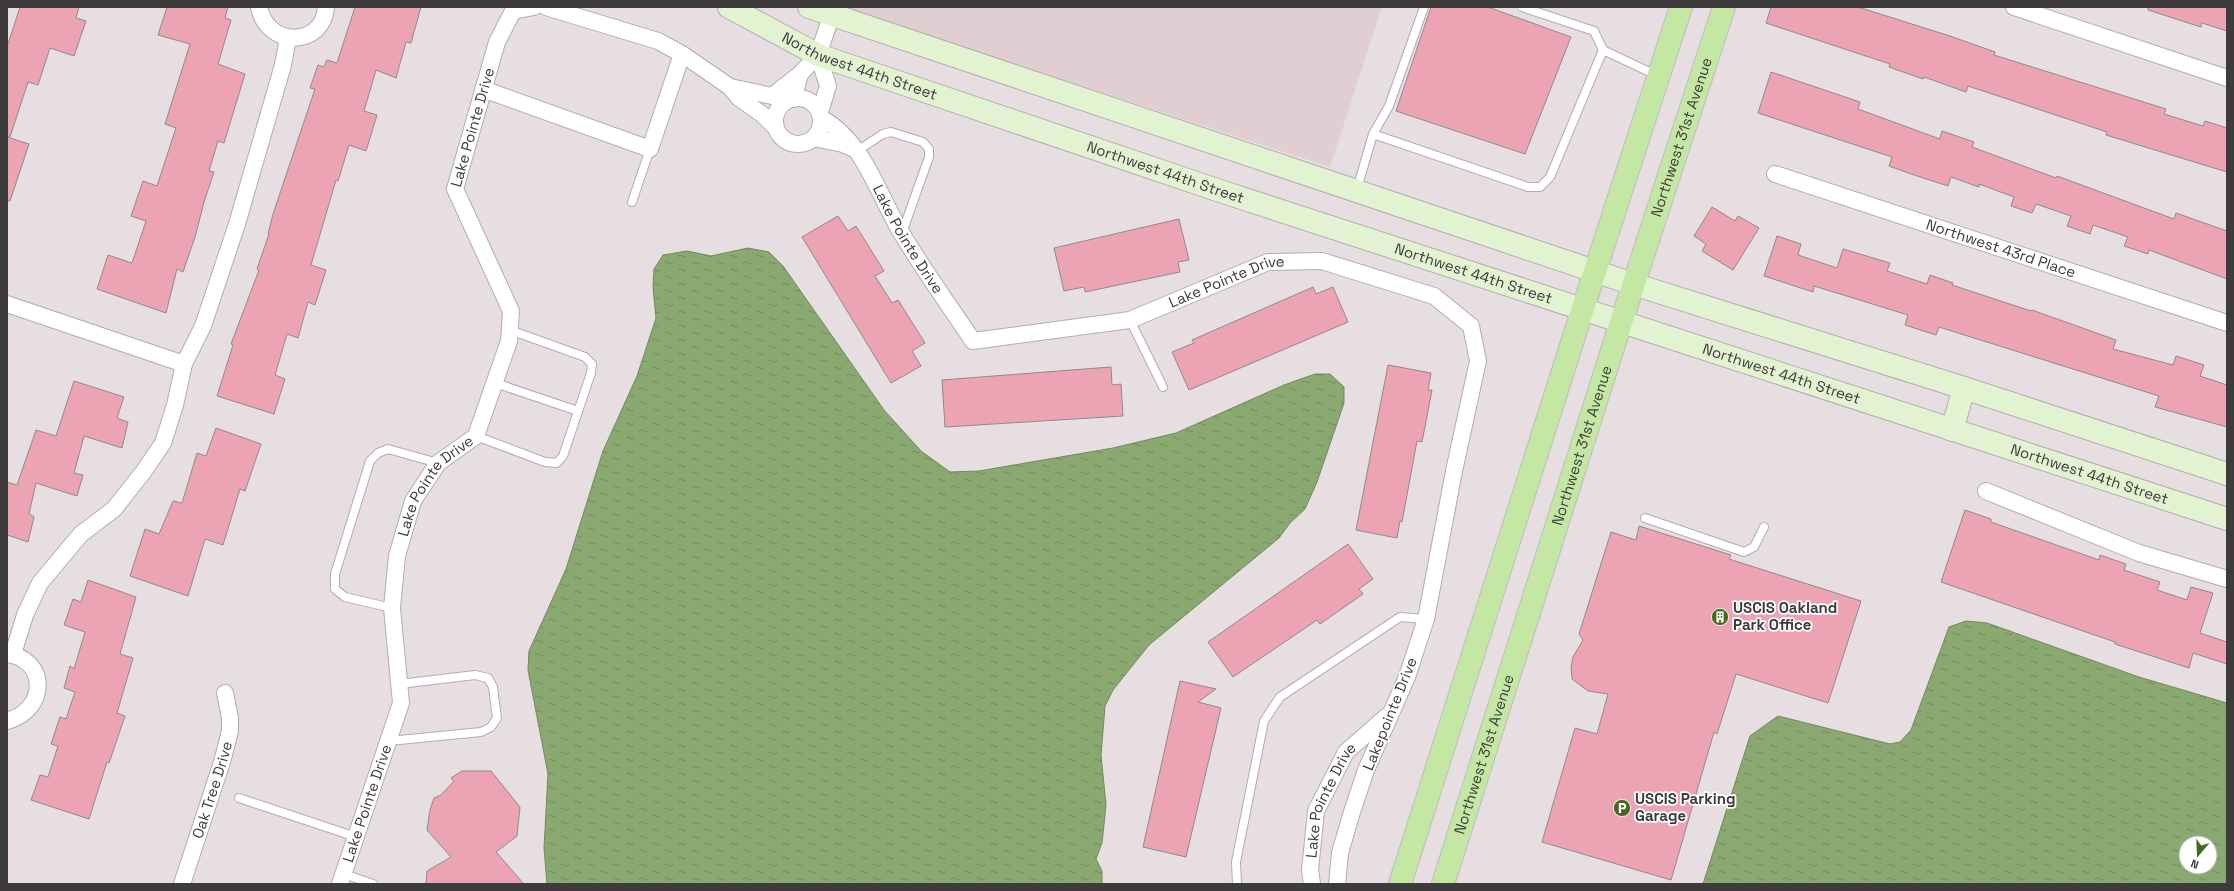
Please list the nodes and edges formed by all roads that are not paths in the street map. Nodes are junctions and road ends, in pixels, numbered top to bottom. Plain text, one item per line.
1 (259, 7) edge
2 (326, 7) edge
3 (534, 7) edge
4 (546, 7) edge
5 (729, 7) edge
6 (808, 7) edge
7 (1424, 7) edge
8 (1522, 7) edge
9 (1681, 7) edge
10 (1724, 7) edge
11 (2014, 7) edge
12 (832, 14) junction
13 (288, 38) junction
14 (1603, 50) junction
15 (682, 54) junction
16 (818, 54) junction
17 (800, 74) junction
18 (1658, 76) junction
19 (2227, 78) edge
20 (730, 87) junction
21 (483, 89) junction
22 (772, 96) junction
23 (793, 99) junction
24 (763, 115) junction
25 (820, 115) junction
26 (776, 128) junction
27 (1373, 134) junction
28 (814, 138) junction
29 (650, 149) junction
30 (857, 151) junction
31 (1775, 174) dead end
32 (1356, 190) junction
33 (632, 202) dead end
34 (902, 234) junction
35 (1595, 271) junction
36 (1633, 284) junction
37 (7, 304) edge
38 (1582, 308) junction
39 (1130, 320) junction
40 (1621, 321) junction
41 (2227, 323) edge
42 (510, 330) junction
43 (184, 364) junction
44 (494, 383) junction
45 (1163, 387) dead end
46 (1964, 388) junction
47 (578, 411) junction
48 (1952, 430) junction
49 (476, 436) junction
50 (438, 463) junction
51 (2227, 474) edge
52 (1986, 491) dead end
53 (1645, 518) dead end
54 (2227, 520) edge
55 (1764, 527) dead end
56 (1440, 543) joint
57 (2227, 579) edge
58 (392, 608) junction
59 (1426, 619) junction
60 (10, 654) edge
61 (399, 684) junction
62 (225, 693) dead end
63 (1391, 712) junction
64 (7, 721) edge
65 (388, 741) junction
66 (239, 798) dead end
67 (356, 837) junction
68 (342, 879) edge
69 (182, 884) edge
70 (373, 884) edge
71 (1237, 884) edge
72 (1312, 884) edge
73 (1337, 884) edge
74 (1400, 884) edge
75 (1442, 884) edge

1 - 13 street
2 - 13 street
3 - 21 street, Lake Pointe Drive
4 - 15 street
5 - 16 street, Northwest 44th Street
6 - 12 street
7 - 27 lane
8 - 14 lane
9 - 18 main road
10 - 36 main road, Northwest 31st Avenue
11 - 19 street
12 - 16 street
12 - 32 street
13 - 43 street
14 - 18 lane
14 - 27 lane
15 - 20 street
15 - 29 street
16 - 17 street
16 - 25 street
16 - 38 street, Northwest 44th Street
17 - 22 street
17 - 23 street
18 - 35 main road
20 - 22 street
20 - 24 street
21 - 29 street
21 - 42 street, Lake Pointe Drive
22 - 24 street
23 - 25 street, Lake Pointe Drive
23 - 26 street
24 - 26 street
25 - 28 street
25 - 30 street, Lake Pointe Drive
26 - 28 street
27 - 32 lane
28 - 30 street
29 - 33 lane
30 - 34 street, Lake Pointe Drive
30 - 34 lane
31 - 41 street, Northwest 43rd Place
32 - 35 street
34 - 39 street, Lake Pointe Drive
35 - 36 street
35 - 38 main road
36 - 40 main road, Northwest 31st Avenue
36 - 46 street
37 - 43 street
38 - 40 street, Northwest 44th Street
38 - 74 main road
39 - 45 lane
39 - 56 street, Lake Pointe Drive
40 - 48 street, Northwest 44th Street
40 - 75 main road, Northwest 31st Avenue
42 - 44 street, Lake Pointe Drive
42 - 47 lane
43 - 60 street
44 - 47 lane
44 - 49 street, Lake Pointe Drive
46 - 48 street
46 - 51 street
47 - 49 lane
48 - 54 street, Northwest 44th Street
49 - 50 street, Lake Pointe Drive
50 - 58 street, Lake Pointe Drive
50 - 58 lane
52 - 57 street
53 - 55 lane
56 - 59 street, Lakepointe Drive
58 - 61 street, Lake Pointe Drive
59 - 63 street, Lakepointe Drive
59 - 71 lane
60 - 64 street
61 - 65 street, Lake Pointe Drive
61 - 65 lane
62 - 69 street, Oak Tree Drive
63 - 72 street, Lake Pointe Drive
63 - 73 street, Lakepointe Drive
65 - 67 street, Lake Pointe Drive
66 - 67 lane
67 - 68 street, Lake Pointe Drive
68 - 70 lane

